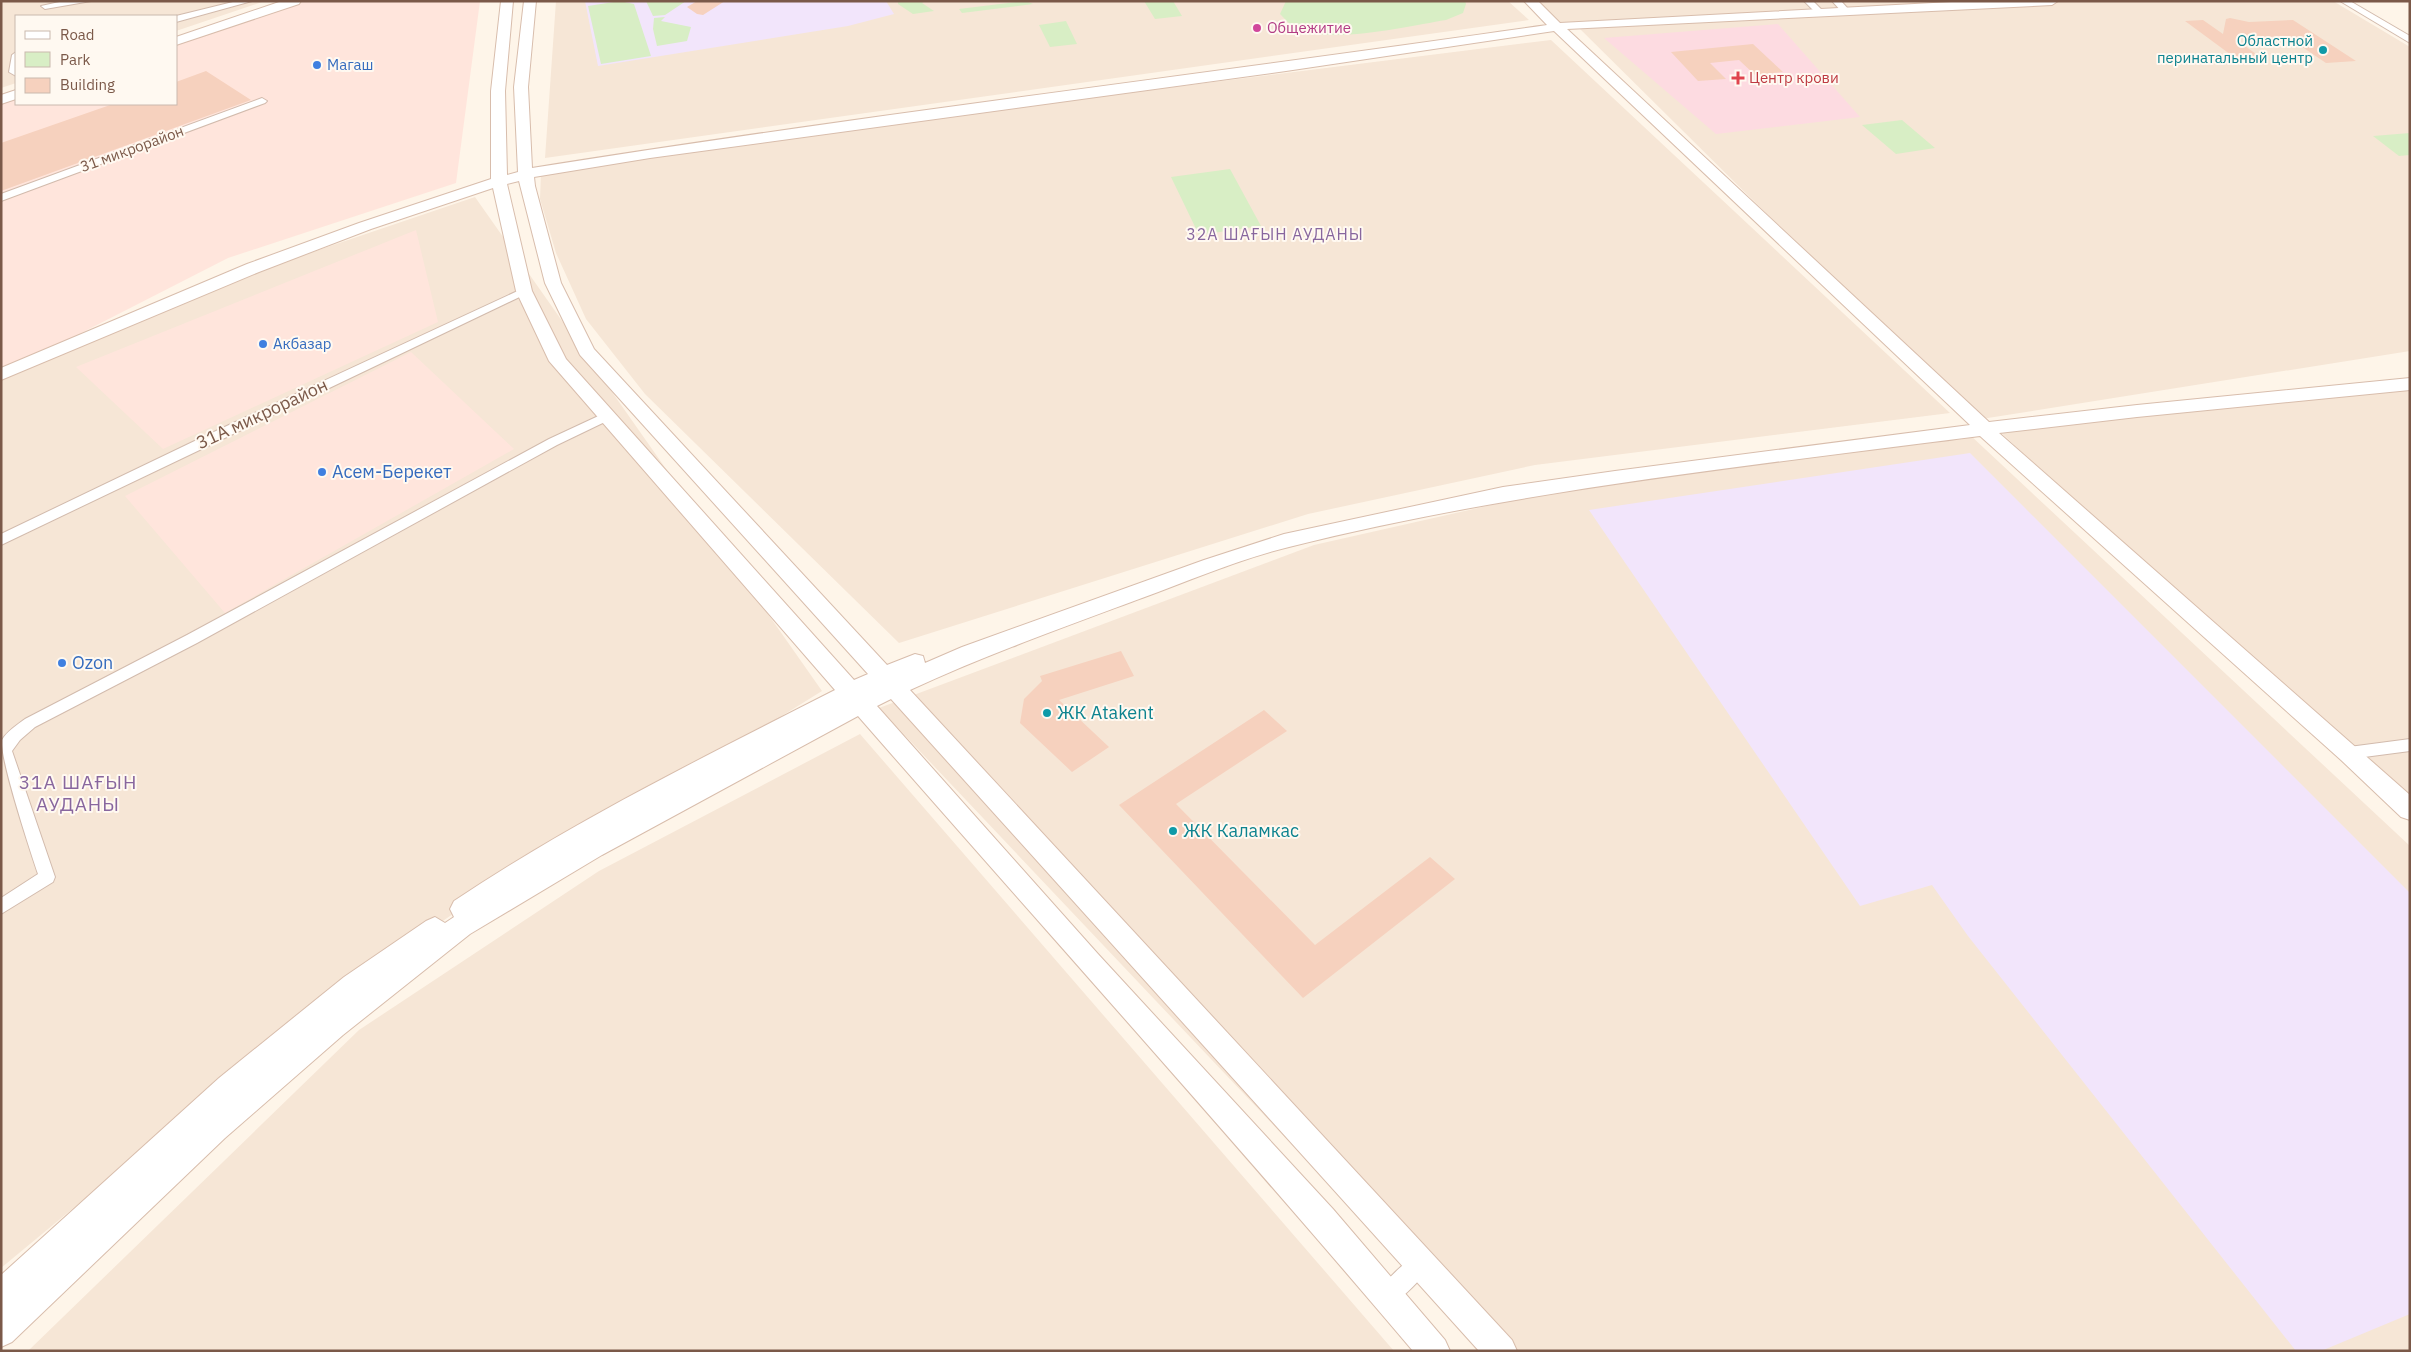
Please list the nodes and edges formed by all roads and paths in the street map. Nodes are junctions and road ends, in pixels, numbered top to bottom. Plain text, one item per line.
1 (87, 1) edge
2 (248, 1) edge
3 (282, 1) edge
4 (296, 1) edge
5 (507, 1) edge
6 (530, 1) edge
7 (1523, 1) edge
8 (1530, 1) edge
9 (1808, 1) edge
10 (1836, 1) edge
11 (2052, 1) edge
12 (2344, 1) edge
13 (46, 4) edge
14 (1846, 11) junction
15 (1820, 12) junction
16 (40, 15) edge
17 (178, 18) edge
18 (1557, 26) junction
19 (178, 35) edge
20 (178, 40) edge
21 (2410, 40) edge
22 (15, 72) edge
23 (1, 76) edge
24 (15, 90) edge
25 (15, 94) edge
26 (1, 95) edge
27 (1, 100) edge
28 (262, 101) dead end
29 (525, 171) junction
30 (499, 178) junction
31 (1, 198) edge
32 (553, 283) junction
33 (524, 291) junction
34 (1, 368) edge
35 (1, 375) edge
36 (2410, 375) edge
37 (2410, 384) edge
38 (607, 416) junction
39 (1974, 424) junction
40 (1, 540) edge
41 (889, 681) junction
42 (856, 698) junction
43 (2410, 745) edge
44 (2349, 753) junction
45 (2410, 810) edge
46 (1, 906) edge
47 (1421, 1262) junction
48 (1, 1296) edge
49 (1387, 1296) junction
50 (1, 1331) edge
51 (1434, 1351) edge
52 (1501, 1351) edge

1 - 13 street
2 - 17 street
3 - 19 main road
4 - 20 main road
5 - 30 main road
6 - 29 main road
7 - 18 main road
8 - 18 main road
9 - 15 street
10 - 14 street
11 - 14 main road
12 - 21 street
13 - 16 street
14 - 15 main road
15 - 18 main road
18 - 29 main road
18 - 39 main road
22 - 23 street
24 - 26 main road
25 - 27 main road
28 - 31 street, 31 микрорайон
29 - 30 main road
29 - 32 main road
30 - 33 main road
30 - 34 main road
30 - 35 main road
32 - 33 main road
32 - 41 main road
33 - 38 main road
33 - 40 street, 31А микрорайон
36 - 39 main road
37 - 39 main road
38 - 42 main road
38 - 46 street
39 - 41 main road
39 - 44 main road
41 - 42 main road
41 - 47 main road
42 - 48 main road
42 - 49 main road
42 - 50 main road
43 - 44 street
44 - 45 main road
47 - 49 street
47 - 52 main road
49 - 51 main road

